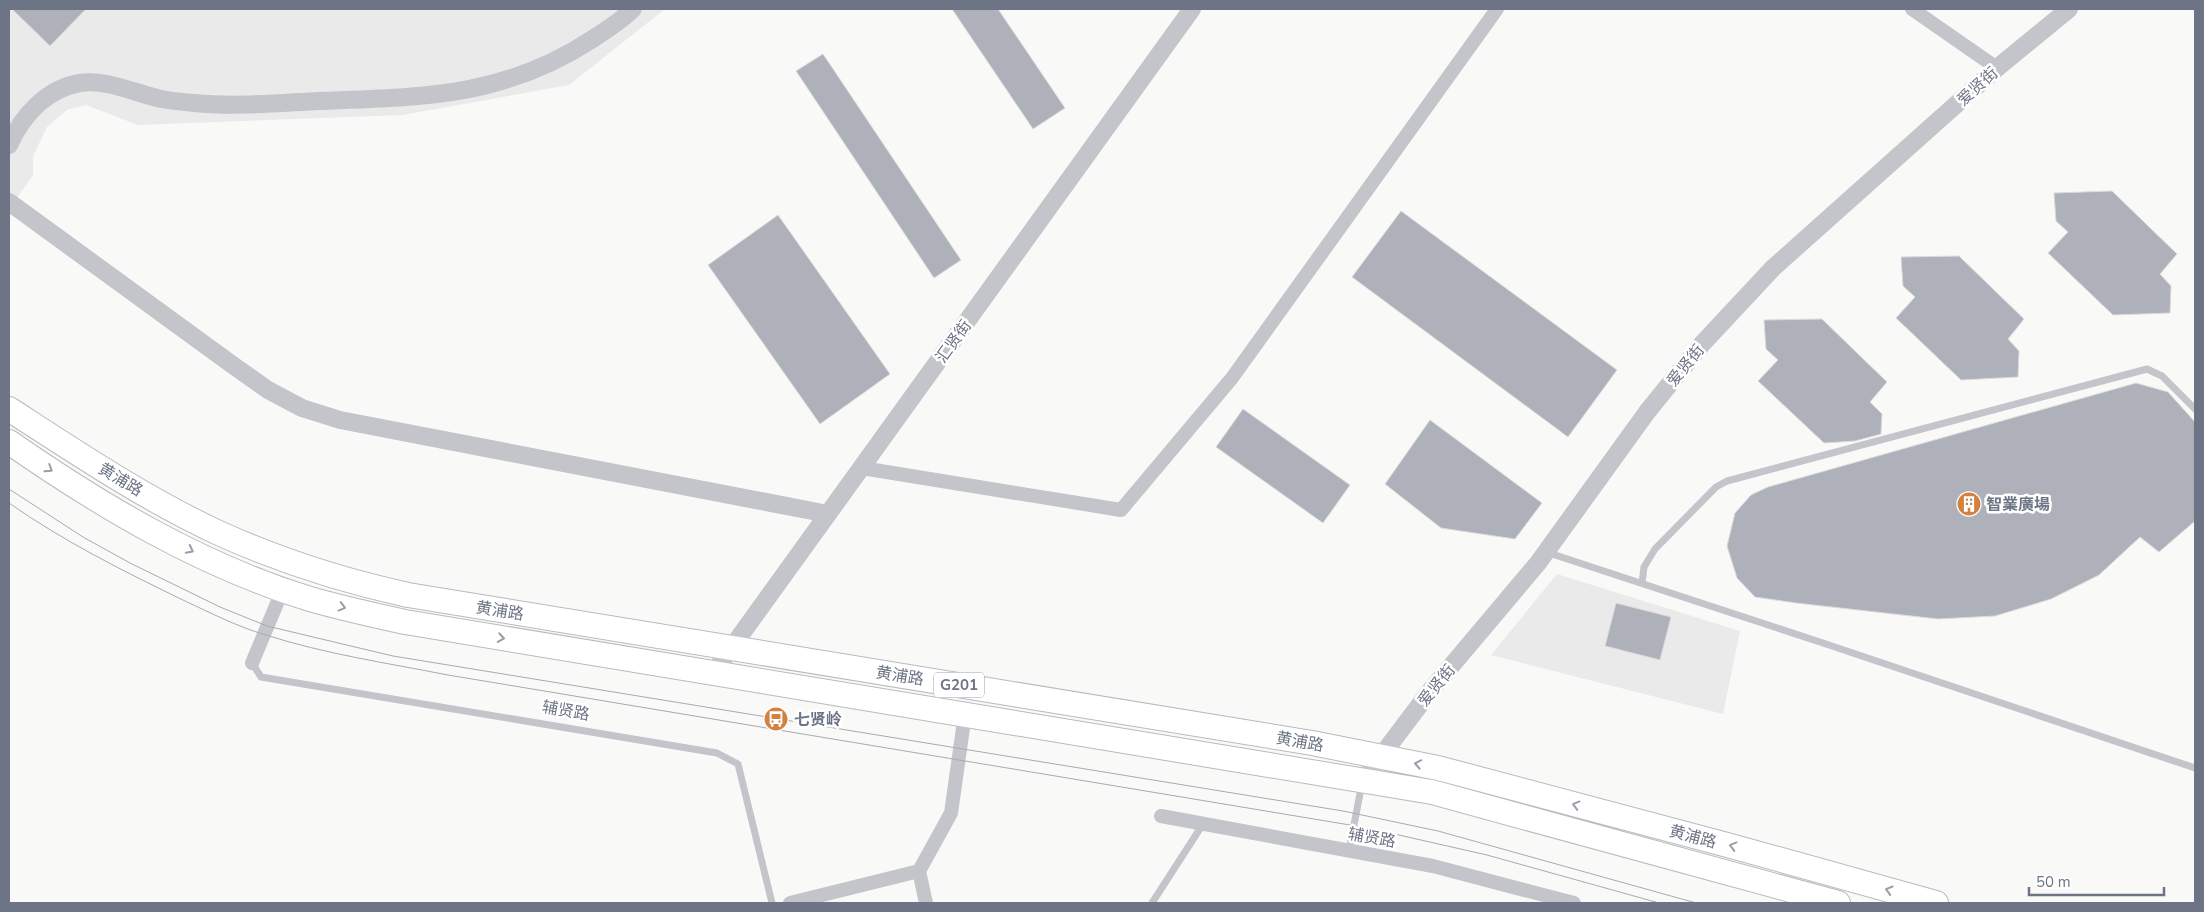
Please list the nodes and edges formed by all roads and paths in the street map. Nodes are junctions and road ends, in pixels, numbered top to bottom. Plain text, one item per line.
1 (633, 9) edge
2 (1192, 9) edge
3 (1497, 9) edge
4 (1912, 9) edge
5 (2069, 9) edge
6 (1997, 68) junction
7 (9, 145) edge
8 (9, 202) edge
9 (9, 409) edge
10 (2195, 409) edge
11 (9, 442) edge
12 (862, 468) junction
13 (828, 514) junction
14 (1545, 552) junction
15 (1642, 584) junction
16 (283, 589) junction
17 (732, 648) junction
18 (252, 663) joint
19 (714, 672) junction
20 (965, 714) junction
21 (1381, 757) junction
22 (2195, 768) edge
23 (1363, 780) junction
24 (1161, 816) dead end
25 (1203, 824) junction
26 (1349, 851) junction
27 (918, 871) junction
28 (772, 903) edge
29 (790, 903) edge
30 (926, 903) edge
31 (1152, 903) edge
32 (1574, 903) edge
33 (1838, 903) edge
34 (1936, 903) edge

1 - 7 street
2 - 12 street, 汇贤街
3 - 12 street
4 - 6 street
5 - 6 street, 爱贤街
6 - 14 street, 爱贤街
8 - 13 street
9 - 17 highway, 黄浦路 / G201
10 - 15 lane
11 -> 16 highway, 黄浦路 / G201
12 - 13 street, 汇贤街
13 - 17 street, 汇贤街
14 - 15 lane
14 - 21 street, 爱贤街
15 - 22 lane
16 - 18 street
16 -> 19 highway, 黄浦路 / G201
17 - 19 street, 汇贤街
17 - 21 highway, 黄浦路 / G201
18 - 28 lane, 辅贤路
19 - 20 highway, 黄浦路 / G201
20 - 23 highway, 黄浦路 / G201
20 - 27 street
21 - 23 street, 爱贤街
34 -> 21 highway, 黄浦路 / G201
23 - 26 lane
23 - 33 highway, 黄浦路 / G201
24 - 25 street, 辅贤路
25 - 26 street, 辅贤路
25 - 31 lane
26 - 32 street, 辅贤路
27 - 29 street
27 - 30 street

